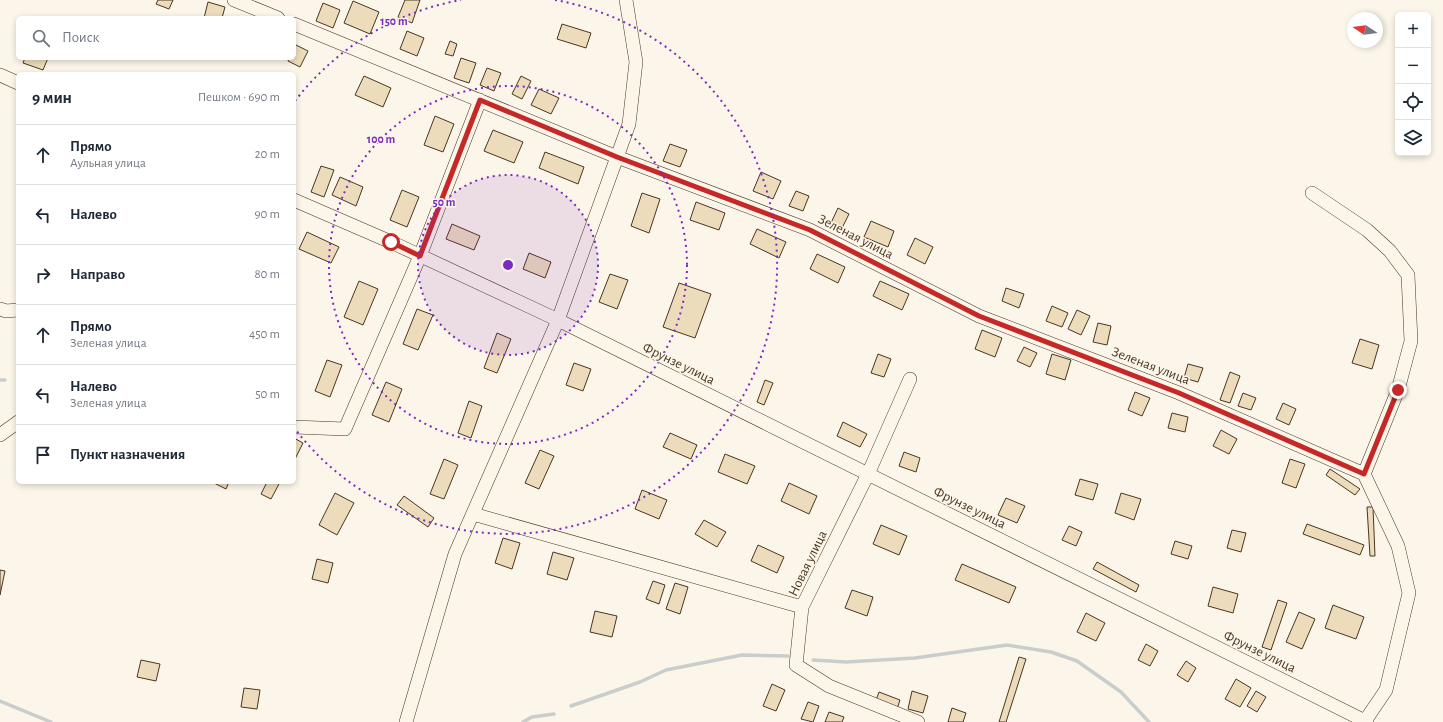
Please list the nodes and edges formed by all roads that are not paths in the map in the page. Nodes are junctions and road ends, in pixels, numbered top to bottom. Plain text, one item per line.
1 (234, 0) edge
2 (626, 0) edge
3 (273, 16) edge
4 (296, 25) edge
5 (0, 75) edge
6 (16, 82) edge
7 (480, 100) junction
8 (617, 157) junction
9 (1312, 193) dead end
10 (296, 201) edge
11 (420, 256) junction
12 (0, 309) edge
13 (16, 310) edge
14 (558, 320) junction
15 (910, 379) dead end
16 (16, 423) edge
17 (296, 427) edge
18 (0, 435) edge
19 (868, 474) junction
20 (1364, 474) junction
21 (473, 514) junction
22 (802, 607) junction
23 (406, 722) edge
24 (918, 722) edge
25 (1366, 722) edge

1 - 3 street
2 - 8 street
4 - 7 street, Зеленая улица
5 - 6 street
7 - 8 street, Зеленая улица
7 - 11 street
8 - 14 street
8 - 20 street, Зеленая улица
9 - 20 street
10 - 11 street, Фрунзе улица
11 - 14 street, Фрунзе улица
11 - 17 street
12 - 13 street
14 - 19 street, Фрунзе улица
14 - 21 street
15 - 19 street, Новая улица
16 - 18 street
19 - 22 street, Новая улица
19 - 25 street, Фрунзе улица
20 - 25 street
21 - 22 street
21 - 23 street
22 - 24 street, Новая улица

